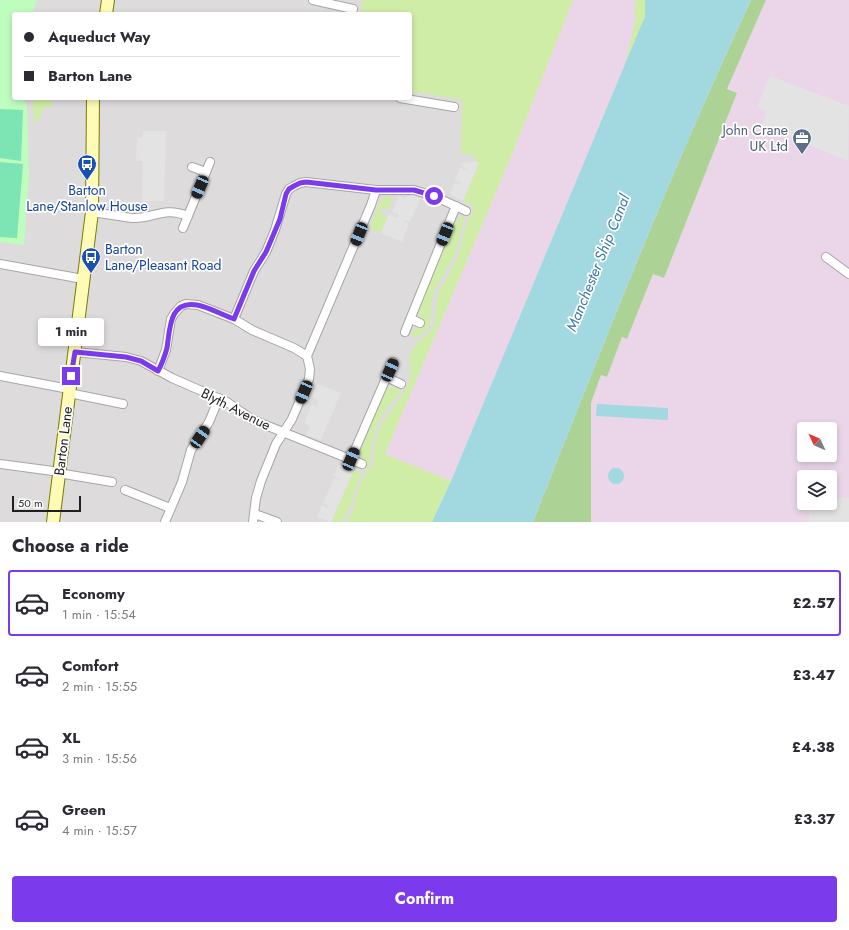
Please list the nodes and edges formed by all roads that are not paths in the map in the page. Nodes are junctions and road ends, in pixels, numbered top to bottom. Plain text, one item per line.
1 (108, 0) edge
2 (313, 0) edge
3 (353, 9) dead end
4 (106, 12) edge
5 (93, 100) edge
6 (412, 100) edge
7 (454, 107) dead end
8 (210, 162) dead end
9 (192, 167) dead end
10 (206, 172) junction
11 (376, 190) junction
12 (456, 206) junction
13 (466, 211) dead end
14 (92, 212) junction
15 (188, 216) junction
16 (183, 228) dead end
17 (826, 257) dead end
18 (0, 264) edge
19 (849, 274) edge
20 (83, 279) junction
21 (234, 319) junction
22 (411, 319) junction
23 (420, 323) dead end
24 (405, 332) dead end
25 (75, 352) junction
26 (307, 356) junction
27 (393, 362) dead end
28 (158, 371) junction
29 (0, 376) edge
30 (386, 377) junction
31 (401, 384) dead end
32 (69, 391) junction
33 (219, 398) junction
34 (123, 404) dead end
35 (283, 433) junction
36 (351, 459) junction
37 (0, 464) edge
38 (362, 464) dead end
39 (58, 473) junction
40 (112, 482) dead end
41 (124, 490) dead end
42 (170, 508) junction
43 (254, 518) edge
44 (53, 522) edge
45 (165, 522) edge
46 (277, 522) edge

1 - 4 main road
2 - 3 street
5 - 14 main road, Barton Lane
6 - 7 street
8 - 10 street
9 - 10 street
10 - 15 street
11 - 12 street
11 - 21 street
11 - 26 street
12 - 13 street
12 - 22 street
14 - 15 street
14 - 20 main road, Barton Lane
15 - 16 street
17 - 19 street
18 - 20 street
20 - 25 main road, Barton Lane
21 - 26 street
21 - 28 street
22 - 23 street
22 - 24 street
25 - 28 street, Blyth Avenue
25 - 32 main road, Barton Lane
26 - 35 street
27 - 30 street
28 - 33 street, Blyth Avenue
29 - 32 street
30 - 31 street
30 - 36 street
32 - 34 street
32 - 39 main road, Barton Lane
33 - 35 street, Blyth Avenue
33 - 42 street
35 - 36 street, Blyth Avenue
35 - 43 street
36 - 38 street, Blyth Avenue
37 - 39 street
39 - 40 street
39 - 44 main road, Barton Lane
41 - 42 street
42 - 45 street
43 - 46 street

